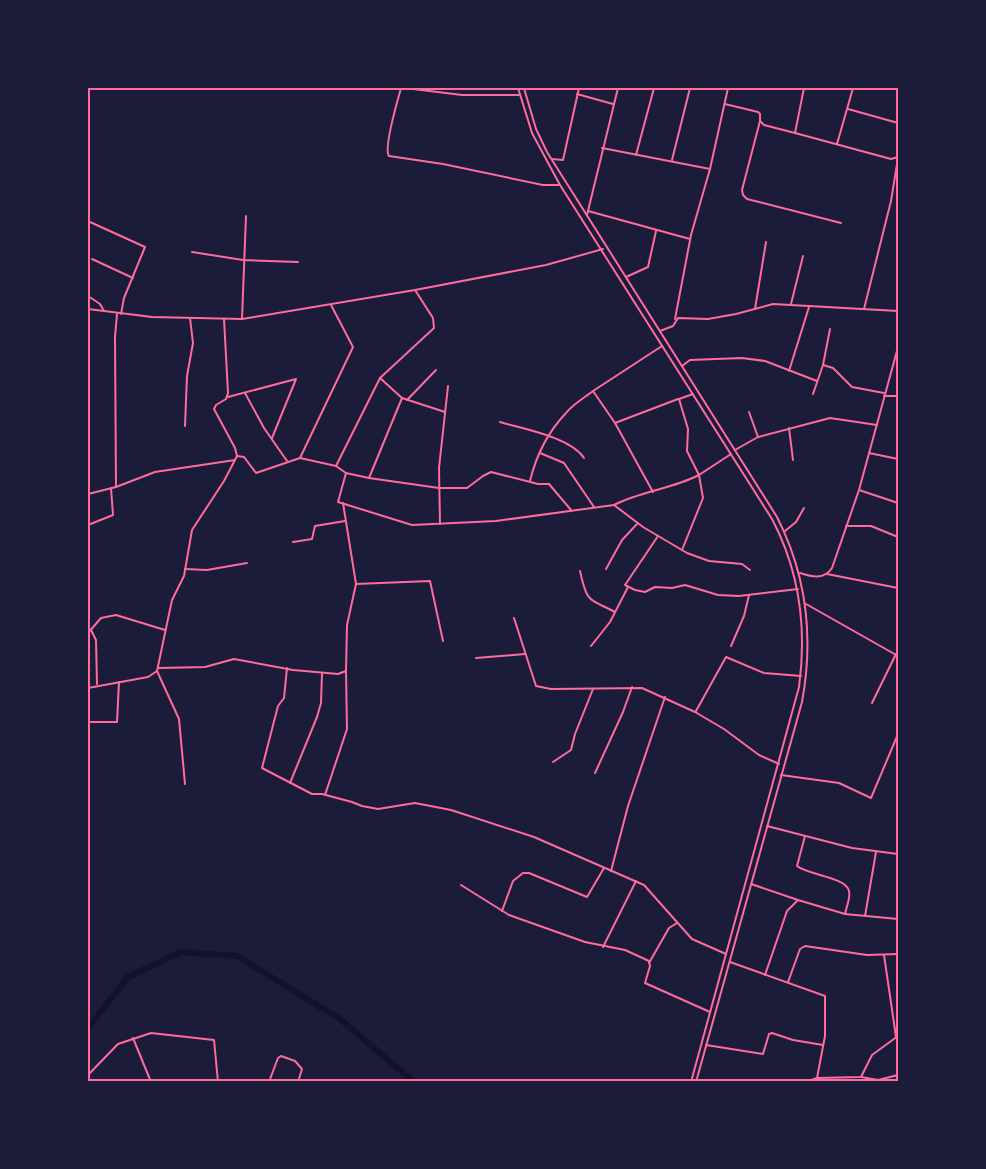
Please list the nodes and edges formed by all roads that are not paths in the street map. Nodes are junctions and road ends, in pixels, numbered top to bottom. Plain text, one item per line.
1 (401, 88) edge
2 (405, 88) edge
3 (459, 88) edge
4 (518, 88) edge
5 (524, 88) edge
6 (579, 88) edge
7 (618, 88) edge
8 (654, 88) edge
9 (690, 88) edge
10 (728, 88) edge
11 (804, 88) edge
12 (853, 88) edge
13 (459, 93) junction
14 (577, 94) junction
15 (519, 95) junction
16 (613, 104) junction
17 (725, 104) junction
18 (848, 109) junction
19 (760, 121) junction
20 (898, 123) edge
21 (795, 133) junction
22 (837, 144) junction
23 (602, 148) junction
24 (636, 155) junction
25 (898, 158) edge
26 (552, 159) junction
27 (672, 161) junction
28 (710, 169) junction
29 (560, 185) junction
30 (588, 211) junction
31 (587, 215) junction
32 (246, 216) dead end
33 (90, 222) dead end
34 (840, 223) dead end
35 (656, 231) junction
36 (690, 239) junction
37 (766, 242) dead end
38 (602, 249) junction
39 (192, 252) dead end
40 (803, 256) dead end
41 (92, 260) dead end
42 (243, 260) junction
43 (298, 262) dead end
44 (626, 277) junction
45 (133, 278) junction
46 (415, 290) junction
47 (88, 296) edge
48 (791, 304) junction
49 (331, 305) junction
50 (809, 306) junction
51 (88, 309) edge
52 (755, 309) junction
53 (864, 310) junction
54 (898, 311) edge
55 (104, 312) junction
56 (119, 314) junction
57 (190, 318) junction
58 (242, 318) junction
59 (224, 319) junction
60 (653, 319) junction
61 (675, 319) junction
62 (648, 322) junction
63 (830, 329) dead end
64 (660, 331) junction
65 (663, 346) junction
66 (898, 347) edge
67 (823, 365) junction
68 (682, 366) junction
69 (436, 370) dead end
70 (789, 371) junction
71 (380, 378) junction
72 (817, 381) junction
73 (448, 386) dead end
74 (593, 391) junction
75 (245, 393) junction
76 (693, 394) junction
77 (813, 394) dead end
78 (884, 395) junction
79 (898, 396) edge
80 (228, 397) junction
81 (402, 398) junction
82 (679, 399) junction
83 (407, 400) junction
84 (445, 412) junction
85 (749, 412) dead end
86 (500, 422) dead end
87 (615, 423) junction
88 (877, 425) junction
89 (185, 426) dead end
90 (789, 428) junction
91 (548, 436) junction
92 (758, 437) junction
93 (272, 438) junction
94 (735, 450) junction
95 (540, 453) junction
96 (869, 453) junction
97 (731, 454) junction
98 (237, 456) junction
99 (300, 458) junction
100 (584, 458) dead end
101 (898, 458) edge
102 (235, 460) junction
103 (793, 460) dead end
104 (288, 462) junction
105 (336, 466) junction
106 (346, 473) junction
107 (700, 475) junction
108 (369, 478) junction
109 (530, 482) junction
110 (116, 487) junction
111 (111, 488) junction
112 (439, 488) junction
113 (858, 490) junction
114 (653, 492) junction
115 (88, 494) edge
116 (898, 503) edge
117 (343, 504) junction
118 (614, 505) junction
119 (594, 507) junction
120 (804, 508) dead end
121 (571, 510) junction
122 (346, 521) junction
123 (440, 524) junction
124 (638, 524) junction
125 (88, 525) edge
126 (846, 526) junction
127 (785, 531) junction
128 (658, 536) junction
129 (898, 537) edge
130 (294, 542) dead end
131 (682, 550) junction
132 (247, 563) dead end
133 (185, 569) junction
134 (606, 569) dead end
135 (750, 570) dead end
136 (580, 571) dead end
137 (800, 573) junction
138 (827, 574) junction
139 (356, 584) junction
140 (628, 588) junction
141 (798, 588) junction
142 (898, 588) edge
143 (749, 595) junction
144 (806, 604) junction
145 (615, 612) junction
146 (514, 618) dead end
147 (91, 630) junction
148 (165, 630) junction
149 (88, 633) edge
150 (443, 641) dead end
151 (591, 646) dead end
152 (731, 646) dead end
153 (525, 654) junction
154 (898, 655) edge
155 (476, 658) dead end
156 (287, 668) junction
157 (158, 670) junction
158 (346, 671) junction
159 (322, 672) junction
160 (801, 676) junction
161 (119, 682) junction
162 (98, 685) junction
163 (632, 687) junction
164 (88, 688) edge
165 (594, 688) junction
166 (665, 697) junction
167 (872, 703) dead end
168 (695, 712) junction
169 (88, 722) edge
170 (898, 734) edge
171 (553, 762) dead end
172 (779, 764) junction
173 (595, 773) dead end
174 (781, 776) junction
175 (290, 783) junction
176 (186, 784) dead end
177 (326, 795) junction
178 (767, 826) junction
179 (805, 836) junction
180 (876, 852) junction
181 (898, 854) edge
182 (604, 868) junction
183 (611, 870) junction
184 (636, 881) junction
185 (461, 884) dead end
186 (751, 884) junction
187 (798, 900) junction
188 (502, 912) junction
189 (845, 914) junction
190 (865, 916) junction
191 (898, 919) edge
192 (678, 922) junction
193 (603, 947) junction
194 (726, 954) junction
195 (898, 954) edge
196 (884, 955) junction
197 (730, 962) junction
198 (649, 963) junction
199 (765, 975) junction
200 (788, 982) junction
201 (710, 1012) junction
202 (708, 1020) junction
203 (712, 1022) junction
204 (897, 1037) edge
205 (133, 1038) junction
206 (706, 1045) junction
207 (824, 1045) junction
208 (88, 1075) edge
209 (898, 1075) edge
210 (861, 1077) junction
211 (817, 1078) junction
212 (858, 1080) edge
213 (810, 1081) edge
214 (878, 1081) edge
215 (151, 1082) edge
216 (218, 1082) edge
217 (269, 1082) edge
218 (298, 1082) edge
219 (691, 1082) edge
220 (696, 1082) edge
221 (806, 1082) edge
222 (898, 1082) edge

1 - 29 street
2 - 13 street
3 - 13 street
4 - 15 street
5 - 26 street
6 - 14 street
7 - 16 street
8 - 24 street
9 - 27 street
10 - 17 street
11 - 21 street
12 - 18 street
13 - 15 street
14 - 16 street
14 - 26 street
15 - 29 street
16 - 23 street
17 - 19 street
17 - 28 street
18 - 20 street
18 - 22 street
19 - 21 street
19 - 34 street
21 - 22 street
22 - 25 street
23 - 24 street
23 - 30 street
24 - 27 street
25 - 53 street
26 - 31 street
27 - 28 street
28 - 36 street
29 - 38 street
30 - 31 street
30 - 35 street
31 - 44 street
32 - 42 street
33 - 45 street
35 - 36 street
35 - 44 street
36 - 61 street
37 - 52 street
38 - 46 street
38 - 62 street
39 - 42 street
40 - 48 street
41 - 45 street
42 - 43 street
42 - 58 street
44 - 60 street
45 - 56 street
46 - 49 street
46 - 71 street
47 - 55 street
48 - 50 street
48 - 52 street
49 - 58 street
49 - 99 street
50 - 53 street
50 - 70 street
51 - 55 street
52 - 61 street
53 - 54 street
55 - 56 street
56 - 57 street
56 - 110 street
57 - 59 street
57 - 89 street
58 - 59 street
59 - 80 street
60 - 62 street
60 - 64 street
61 - 64 street
62 - 65 street
63 - 67 street
64 - 68 street
65 - 74 street
65 - 76 street
66 - 78 street
67 - 72 street
67 - 78 street
68 - 70 street
68 - 94 street
69 - 83 street
70 - 72 street
71 - 81 street
71 - 105 street
72 - 77 street
73 - 84 street
74 - 87 street
74 - 91 street
75 - 80 street
75 - 93 street
75 - 93 street
76 - 82 street
76 - 97 street
78 - 79 street
78 - 88 street
80 - 98 street
81 - 83 street
81 - 108 street
82 - 87 street
82 - 107 street
83 - 84 street
84 - 112 street
85 - 92 street
86 - 91 street
87 - 114 street
88 - 90 street
88 - 96 street
90 - 92 street
90 - 103 street
91 - 95 street
91 - 100 street
92 - 94 street
93 - 104 street
94 - 127 street
95 - 109 street
95 - 119 street
96 - 101 street
96 - 113 street
97 - 107 street
97 - 141 street
98 - 102 street
98 - 104 street
99 - 104 street
99 - 105 street
102 - 110 street
102 - 133 street
105 - 106 street
106 - 108 street
106 - 117 street
107 - 114 street
107 - 131 street
108 - 112 street
109 - 112 street
109 - 121 street
110 - 111 street
111 - 115 street
111 - 125 street
112 - 123 street
113 - 116 street
113 - 126 street
114 - 118 street
117 - 122 street
117 - 123 street
118 - 119 street
118 - 124 street
119 - 121 street
120 - 127 street
121 - 123 street
122 - 130 street
122 - 139 street
124 - 128 street
124 - 134 street
126 - 129 street
126 - 138 street
127 - 137 street
128 - 131 street
128 - 140 street
131 - 135 street
132 - 133 street
133 - 148 street
136 - 145 street
137 - 138 street
137 - 144 street
138 - 142 street
139 - 150 street
139 - 158 street
140 - 143 street
140 - 145 street
141 - 143 street
141 - 160 street
143 - 152 street
144 - 154 street
144 - 174 street
145 - 151 street
146 - 153 street
147 - 148 street
147 - 149 street
147 - 162 street
148 - 157 street
153 - 155 street
153 - 165 street
154 - 167 street
156 - 157 street
156 - 159 street
156 - 175 street
157 - 161 street
157 - 176 street
158 - 159 street
158 - 177 street
159 - 175 street
160 - 168 street
160 - 172 street
161 - 162 street
161 - 169 street
162 - 164 street
163 - 165 street
163 - 166 street
163 - 173 street
165 - 171 street
166 - 168 street
166 - 183 street
168 - 172 street
170 - 174 street
172 - 194 street
174 - 178 street
175 - 177 street
177 - 182 street
178 - 179 street
178 - 186 street
179 - 180 street
179 - 189 street
180 - 181 street
180 - 190 street
182 - 183 street
182 - 188 street
183 - 184 street
184 - 192 street
184 - 193 street
185 - 188 street
186 - 187 street
186 - 197 street
187 - 189 street
187 - 199 street
188 - 193 street
189 - 190 street
190 - 191 street
192 - 194 street
192 - 198 street
193 - 198 street
194 - 201 street
195 - 196 street
196 - 200 street
196 - 204 street
197 - 199 street
197 - 203 street
198 - 201 street
199 - 200 street
200 - 207 street
201 - 202 street
202 - 203 street
202 - 219 street
203 - 206 street
204 - 210 street
205 - 208 street
205 - 215 street
205 - 216 street
206 - 207 street
206 - 220 street
207 - 211 street
209 - 214 street
209 - 222 street
210 - 212 street
210 - 214 street
211 - 212 street
211 - 213 street
213 - 221 street
217 - 218 street

